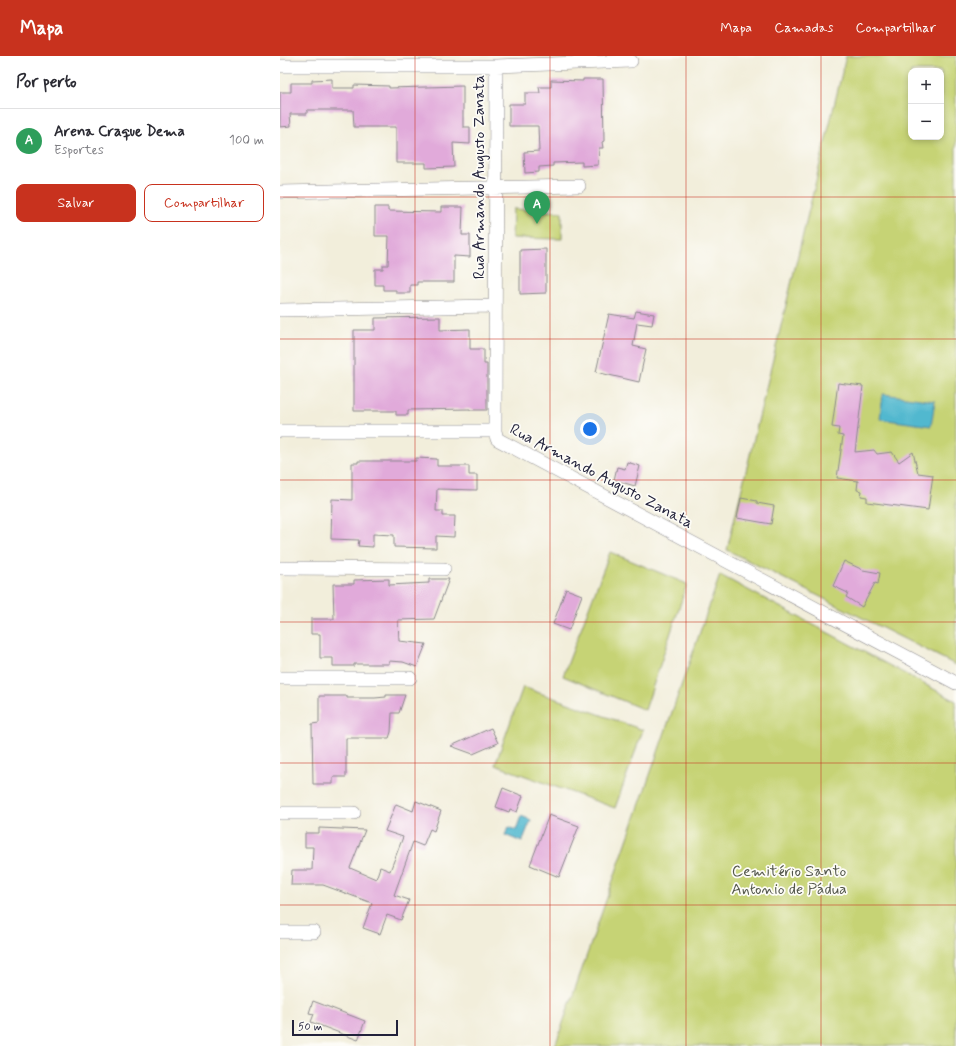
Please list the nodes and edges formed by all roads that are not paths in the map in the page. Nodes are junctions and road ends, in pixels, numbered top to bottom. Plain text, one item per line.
1 (631, 61) dead end
2 (280, 66) edge
3 (496, 66) junction
4 (579, 186) dead end
5 (496, 187) junction
6 (280, 192) edge
7 (494, 306) junction
8 (280, 310) edge
9 (280, 431) edge
10 (495, 431) junction
11 (280, 568) edge
12 (444, 569) dead end
13 (280, 678) edge
14 (410, 678) dead end
15 (956, 683) edge
16 (280, 813) edge
17 (354, 813) dead end
18 (280, 932) edge
19 (314, 932) dead end

1 - 3 street
2 - 3 street
3 - 5 street, Rua Armando Augusto Zanata
4 - 5 street
5 - 6 street
5 - 7 street, Rua Armando Augusto Zanata
7 - 8 street
7 - 10 street, Rua Armando Augusto Zanata
9 - 10 street
10 - 15 street, Rua Armando Augusto Zanata
11 - 12 street
13 - 14 street
16 - 17 street
18 - 19 street

